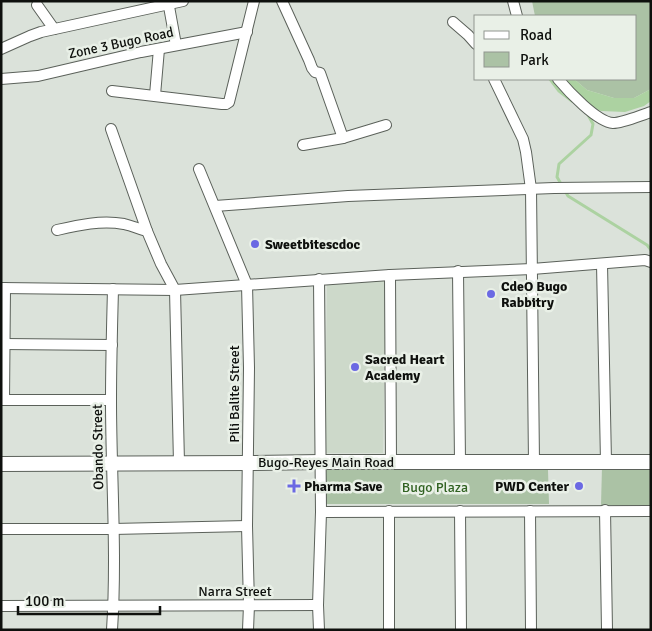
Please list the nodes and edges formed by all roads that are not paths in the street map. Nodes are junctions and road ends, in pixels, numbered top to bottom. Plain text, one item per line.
1 (183, 1) edge
2 (254, 1) edge
3 (282, 1) edge
4 (513, 1) edge
5 (169, 3) edge
6 (37, 5) dead end
7 (517, 15) edge
8 (453, 22) dead end
9 (54, 29) junction
10 (247, 32) junction
11 (474, 42) edge
12 (176, 45) junction
13 (1, 49) edge
14 (158, 49) junction
15 (1, 79) edge
16 (494, 80) edge
17 (559, 80) edge
18 (112, 90) dead end
19 (155, 95) junction
20 (651, 112) edge
21 (386, 125) dead end
22 (111, 130) dead end
23 (343, 138) junction
24 (303, 146) dead end
25 (199, 168) dead end
26 (651, 187) edge
27 (531, 189) junction
28 (215, 206) junction
29 (57, 230) dead end
30 (148, 231) junction
31 (651, 262) edge
32 (602, 264) junction
33 (532, 268) junction
34 (458, 271) junction
35 (390, 274) junction
36 (320, 279) junction
37 (247, 284) junction
38 (3, 288) edge
39 (113, 289) junction
40 (175, 290) junction
41 (4, 344) junction
42 (112, 345) junction
43 (3, 400) edge
44 (111, 400) junction
45 (320, 462) junction
46 (392, 462) junction
47 (460, 462) junction
48 (534, 462) junction
49 (606, 462) junction
50 (651, 462) edge
51 (179, 463) junction
52 (248, 463) junction
53 (1, 464) edge
54 (112, 464) junction
55 (605, 510) junction
56 (389, 511) junction
57 (460, 511) junction
58 (530, 511) junction
59 (651, 511) edge
60 (321, 512) junction
61 (247, 526) junction
62 (1, 529) edge
63 (113, 529) junction
64 (113, 605) junction
65 (249, 605) junction
66 (318, 605) junction
67 (1, 606) edge
68 (112, 630) edge
69 (248, 630) edge
70 (318, 630) edge
71 (389, 630) edge
72 (461, 630) edge
73 (531, 630) edge
74 (607, 630) edge

1 - 5 street
2 - 10 street
3 - 23 street
4 - 7 street
5 - 9 street
5 - 12 street
6 - 9 street
8 - 11 street
9 - 13 street
10 - 12 street, Zone 3 Bugo Road
10 - 19 street
12 - 14 street, Zone 3 Bugo Road
14 - 15 street, Zone 3 Bugo Road
14 - 19 street
16 - 27 street
17 - 20 street
18 - 19 street
21 - 23 street
22 - 30 street
23 - 24 street
25 - 28 street, Pili Balite Street
26 - 27 street
27 - 28 street
27 - 33 street
28 - 37 street, Pili Balite Street
29 - 30 street
30 - 40 street
31 - 32 street
32 - 33 street
32 - 49 street
33 - 34 street
33 - 48 street
34 - 35 street
34 - 47 street
35 - 36 street
35 - 46 street
36 - 37 street
36 - 45 street
37 - 40 street
37 - 52 street, Pili Balite Street
38 - 39 street
38 - 41 street
39 - 40 street
39 - 42 street, Obando Street
40 - 51 street
41 - 42 street
41 - 43 street
42 - 44 street, Obando Street
43 - 44 street
44 - 54 street, Obando Street
45 - 46 street, Bugo-Reyes Main Road
45 - 52 street, Bugo-Reyes Main Road
45 - 60 street
46 - 47 street, Bugo-Reyes Main Road
47 - 48 street, Bugo-Reyes Main Road
48 - 49 street, Bugo-Reyes Main Road
49 - 50 street, Bugo-Reyes Main Road
51 - 52 street, Bugo-Reyes Main Road
51 - 54 street, Bugo-Reyes Main Road
52 - 61 street, Pili Balite Street
53 - 54 street, Bugo-Reyes Main Road
54 - 63 street, Obando Street
55 - 58 street
55 - 59 street
55 - 74 street
56 - 57 street
56 - 60 street
56 - 71 street
57 - 58 street
57 - 72 street
58 - 73 street
60 - 66 street
61 - 63 street
61 - 65 street, Pili Balite Street
62 - 63 street
63 - 64 street, Obando Street
64 - 65 street, Narra Street
64 - 67 street, Narra Street
64 - 68 street, Obando Street
65 - 66 street, Narra Street
65 - 69 street, Pili Balite Street
66 - 70 street

